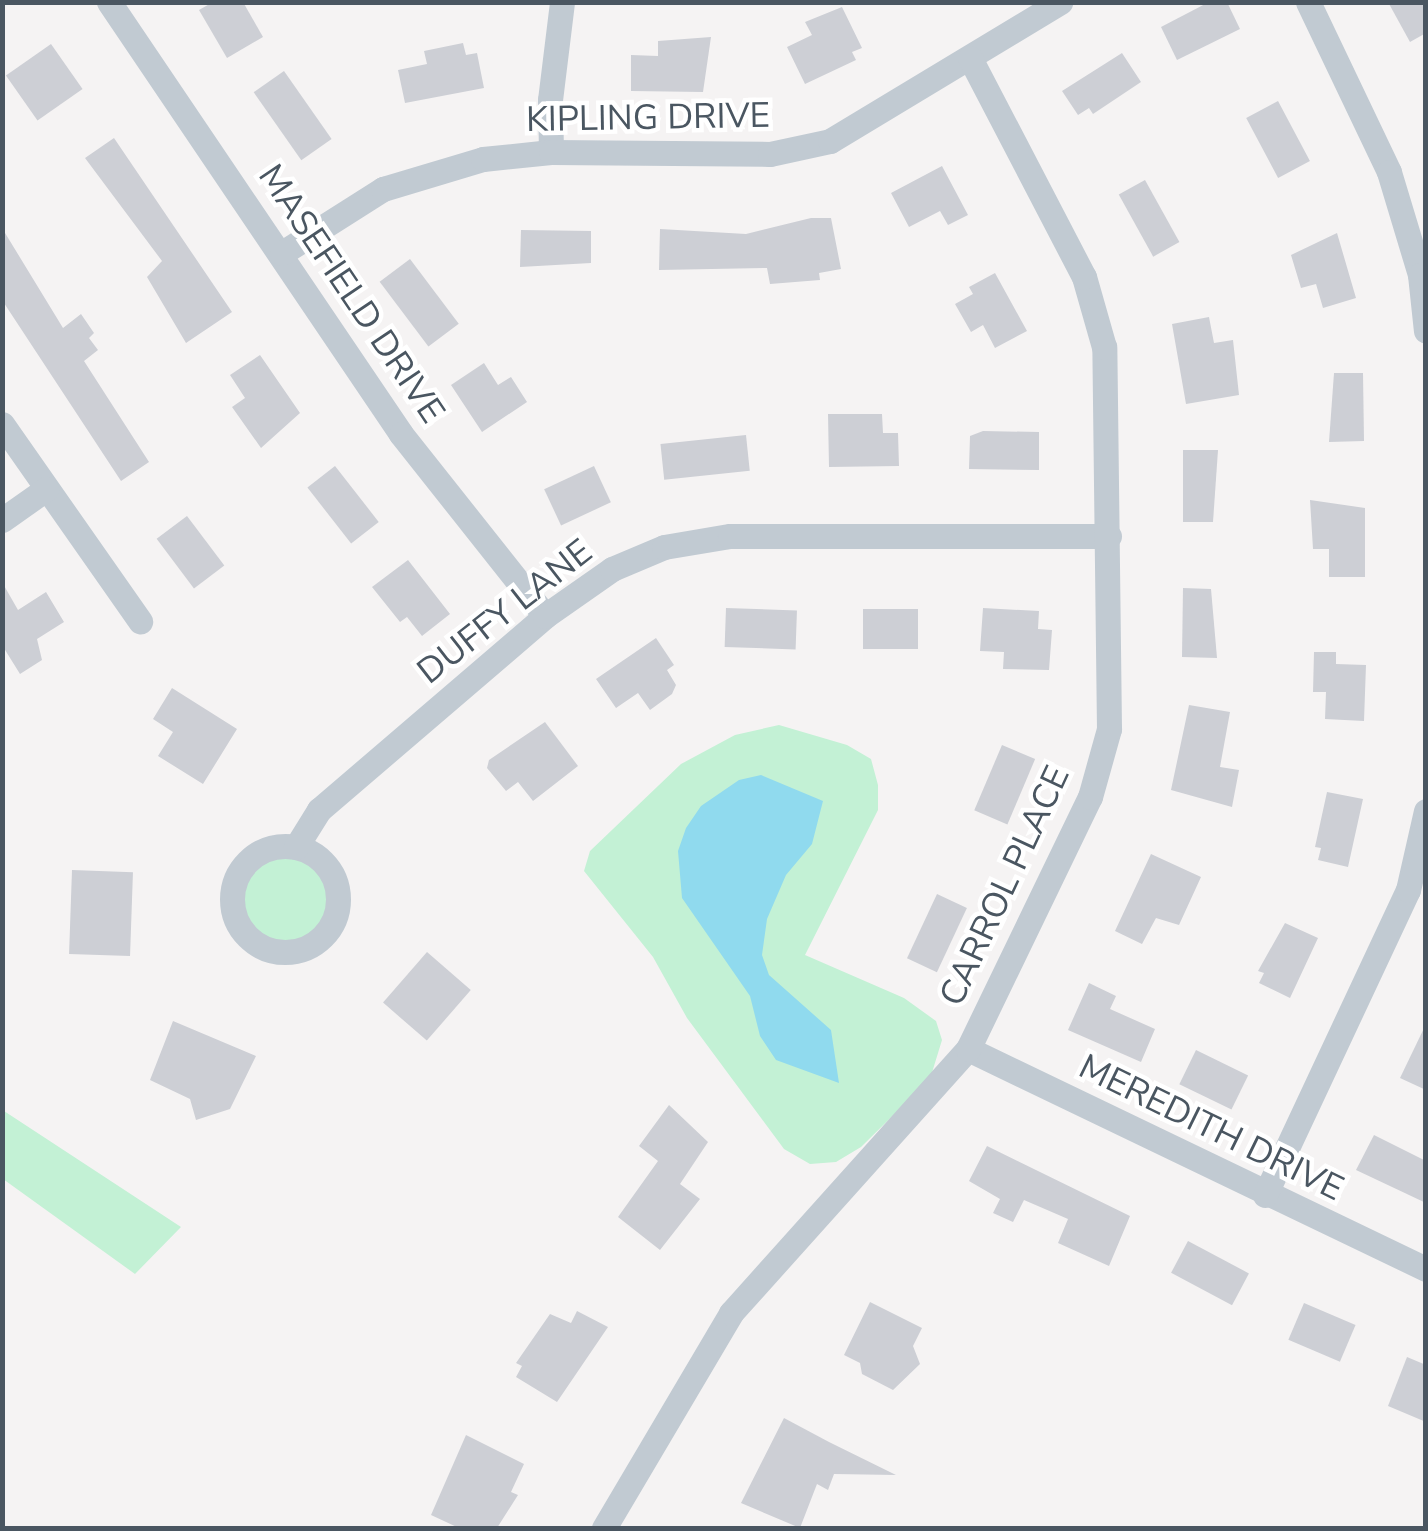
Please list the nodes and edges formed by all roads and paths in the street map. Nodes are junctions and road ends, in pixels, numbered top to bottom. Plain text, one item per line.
1 (109, 2) edge
2 (562, 2) edge
3 (1060, 2) edge
4 (1308, 2) edge
5 (970, 58) junction
6 (552, 152) junction
7 (282, 253) junction
8 (1426, 331) edge
9 (2, 424) edge
10 (46, 489) junction
11 (2, 520) edge
12 (1109, 536) junction
13 (546, 616) junction
14 (140, 621) dead end
15 (1426, 811) edge
16 (296, 847) junction
17 (968, 1049) junction
18 (1265, 1194) junction
19 (1426, 1269) edge
20 (604, 1528) edge

1 - 7 street, MASEFIELD DRIVE
2 - 6 street
3 - 5 street, KIPLING DRIVE
4 - 8 street
5 - 6 street, KIPLING DRIVE
5 - 12 street, CARROL PLACE
6 - 7 street, KIPLING DRIVE
7 - 13 street, MASEFIELD DRIVE
9 - 10 street
10 - 11 street
10 - 14 street
12 - 13 street, DUFFY LANE
12 - 17 street, CARROL PLACE
13 - 16 street, DUFFY LANE
15 - 18 street
16 - 16 street
17 - 18 street, MEREDITH DRIVE
17 - 20 street, CARROL PLACE
18 - 19 street, MEREDITH DRIVE

